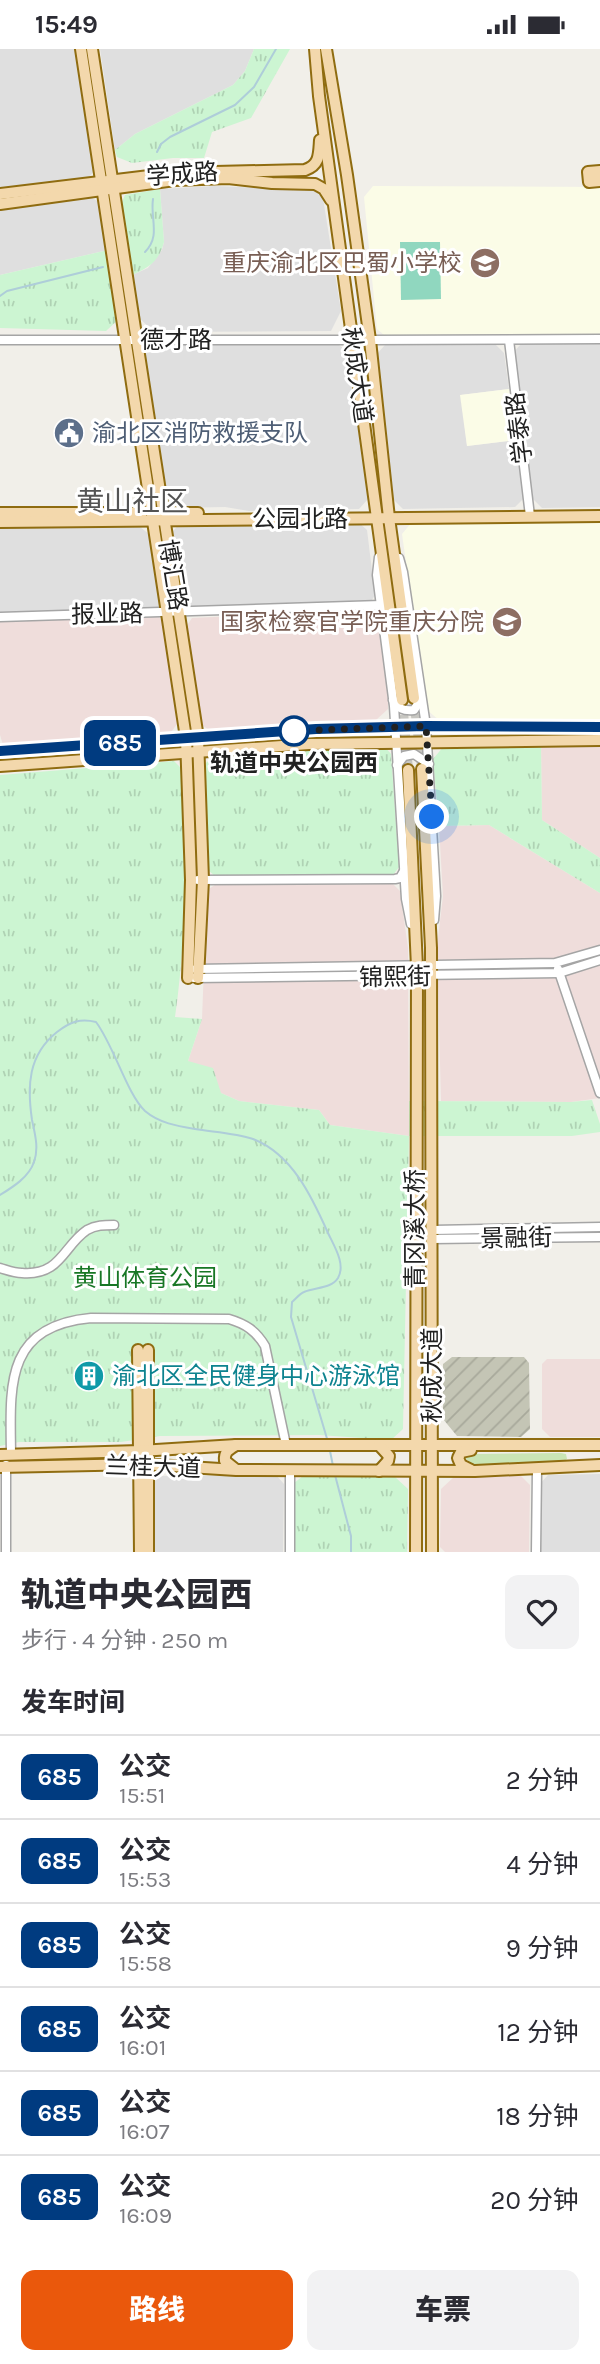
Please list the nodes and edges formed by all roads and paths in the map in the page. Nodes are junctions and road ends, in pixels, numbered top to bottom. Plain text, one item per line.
1 (81, 49) edge
2 (92, 49) edge
3 (309, 49) edge
4 (315, 49) edge
5 (326, 49) edge
6 (332, 49) edge
7 (319, 96) junction
8 (334, 99) junction
9 (321, 116) junction
10 (107, 185) junction
11 (0, 194) edge
12 (0, 204) edge
13 (334, 206) junction
14 (600, 339) edge
15 (0, 340) edge
16 (131, 340) junction
17 (353, 340) junction
18 (509, 340) junction
19 (370, 341) junction
20 (600, 509) edge
21 (0, 513) edge
22 (530, 513) junction
23 (376, 515) junction
24 (158, 516) junction
25 (600, 516) edge
26 (389, 520) junction
27 (0, 521) edge
28 (380, 540) junction
29 (381, 605) junction
30 (173, 613) junction
31 (0, 617) edge
32 (418, 698) junction
33 (397, 700) junction
34 (426, 726) junction
35 (395, 727) junction
36 (600, 727) edge
37 (192, 738) junction
38 (427, 740) junction
39 (600, 740) edge
40 (396, 741) junction
41 (0, 751) edge
42 (193, 751) junction
43 (0, 766) edge
44 (425, 766) junction
45 (403, 767) junction
46 (404, 870) junction
47 (197, 880) junction
48 (416, 948) junction
49 (600, 950) edge
50 (600, 960) edge
51 (555, 963) junction
52 (417, 972) junction
53 (431, 972) junction
54 (559, 973) junction
55 (194, 974) joint
56 (600, 1093) edge
57 (432, 1197) joint
58 (114, 1225) dead end
59 (600, 1227) edge
60 (433, 1235) junction
61 (600, 1237) edge
62 (0, 1268) edge
63 (143, 1350) dead end
64 (416, 1379) joint
65 (236, 1445) junction
66 (286, 1445) junction
67 (379, 1445) junction
68 (600, 1445) edge
69 (416, 1446) junction
70 (432, 1446) junction
71 (526, 1446) junction
72 (145, 1451) junction
73 (5, 1454) edge
74 (145, 1464) junction
75 (600, 1465) edge
76 (3, 1466) edge
77 (236, 1470) junction
78 (537, 1470) junction
79 (290, 1471) junction
80 (374, 1471) junction
81 (415, 1471) junction
82 (432, 1471) junction
83 (475, 1471) junction
84 (6, 1552) edge
85 (140, 1552) edge
86 (148, 1552) edge
87 (290, 1552) edge
88 (416, 1552) edge
89 (432, 1552) edge
90 (536, 1552) edge

1 - 10 main road, 博汇路
2 - 10 main road, 博汇路
3 - 7 street
4 - 7 main road, 秋成大道
5 - 8 main road, 秋成大道
6 - 8 street
7 - 9 main road, 秋成大道
8 - 19 main road, 秋成大道
9 - 10 main road, 学成路
9 - 13 main road, 秋成大道
10 - 11 main road, 学成路
10 - 12 main road, 学成路
10 - 13 main road, 学成路
10 - 16 main road, 博汇路
13 - 17 main road, 秋成大道
14 - 18 street
15 - 16 street, 德才路
16 - 17 street, 德才路
16 - 24 main road, 博汇路
17 - 23 main road, 秋成大道
18 - 19 street
18 - 22 street, 学泰路
19 - 26 main road, 秋成大道
20 - 22 main road, 公园北路
21 - 24 main road, 公园北路
22 - 25 main road, 公园北路
22 - 26 main road, 公园北路
23 - 24 main road, 公园北路
23 - 26 main road, 公园北路
23 - 28 main road, 秋成大道
24 - 27 main road, 公园北路
24 - 30 main road, 博汇路
26 - 32 main road, 秋成大道
28 - 29 street
28 - 33 main road, 秋成大道
29 - 30 street, 报业路
29 - 33 street
30 - 31 street, 报业路
30 - 37 main road, 博汇路
32 - 33 street
32 - 34 street
33 - 35 street
34 - 35 main road
34 - 36 main road
34 - 38 street
35 - 37 main road
35 - 40 street
37 - 41 main road
37 - 42 main road, 博汇路
38 - 39 main road
38 - 40 main road
38 - 44 street
40 - 42 main road
40 - 45 street
42 - 43 main road
42 - 47 main road, 博汇路
44 - 45 street
44 - 53 main road
45 - 46 street
45 - 48 main road
46 - 47 street
46 - 48 street
47 - 55 main road, 博汇路
48 - 52 main road
49 - 51 street, 锦熙街
50 - 54 street, 锦熙街
51 - 53 street, 锦熙街
51 - 54 street
52 - 53 street, 锦熙街
52 - 55 street, 锦熙街
52 - 64 main road, 青冈溪大桥
53 - 54 street, 锦熙街
53 - 57 main road, 青冈溪大桥
54 - 56 street
57 - 60 main road, 秋成大道
58 - 62 street
59 - 60 street, 景融街
60 - 61 street, 景融街
60 - 70 main road, 秋成大道
63 - 72 main road
64 - 69 main road, 秋成大道
65 - 66 main road, 兰桂大道
65 - 72 main road, 兰桂大道
65 - 77 main road
66 - 67 main road, 兰桂大道
66 - 73 street
67 - 69 main road
67 - 80 main road
68 - 71 main road
69 - 70 main road
69 - 81 main road, 秋成大道
70 - 71 main road
70 - 82 main road, 秋成大道
71 - 83 main road
72 - 73 main road, 兰桂大道
72 - 74 main road
74 - 76 main road, 兰桂大道
74 - 77 main road, 兰桂大道
74 - 85 main road
74 - 86 main road
75 - 78 main road
76 - 84 street
77 - 79 main road, 兰桂大道
78 - 83 main road
78 - 90 street
79 - 80 main road, 兰桂大道
79 - 87 street
80 - 81 main road
81 - 82 main road
81 - 88 main road, 秋成大道
82 - 83 main road
82 - 89 main road, 秋成大道

